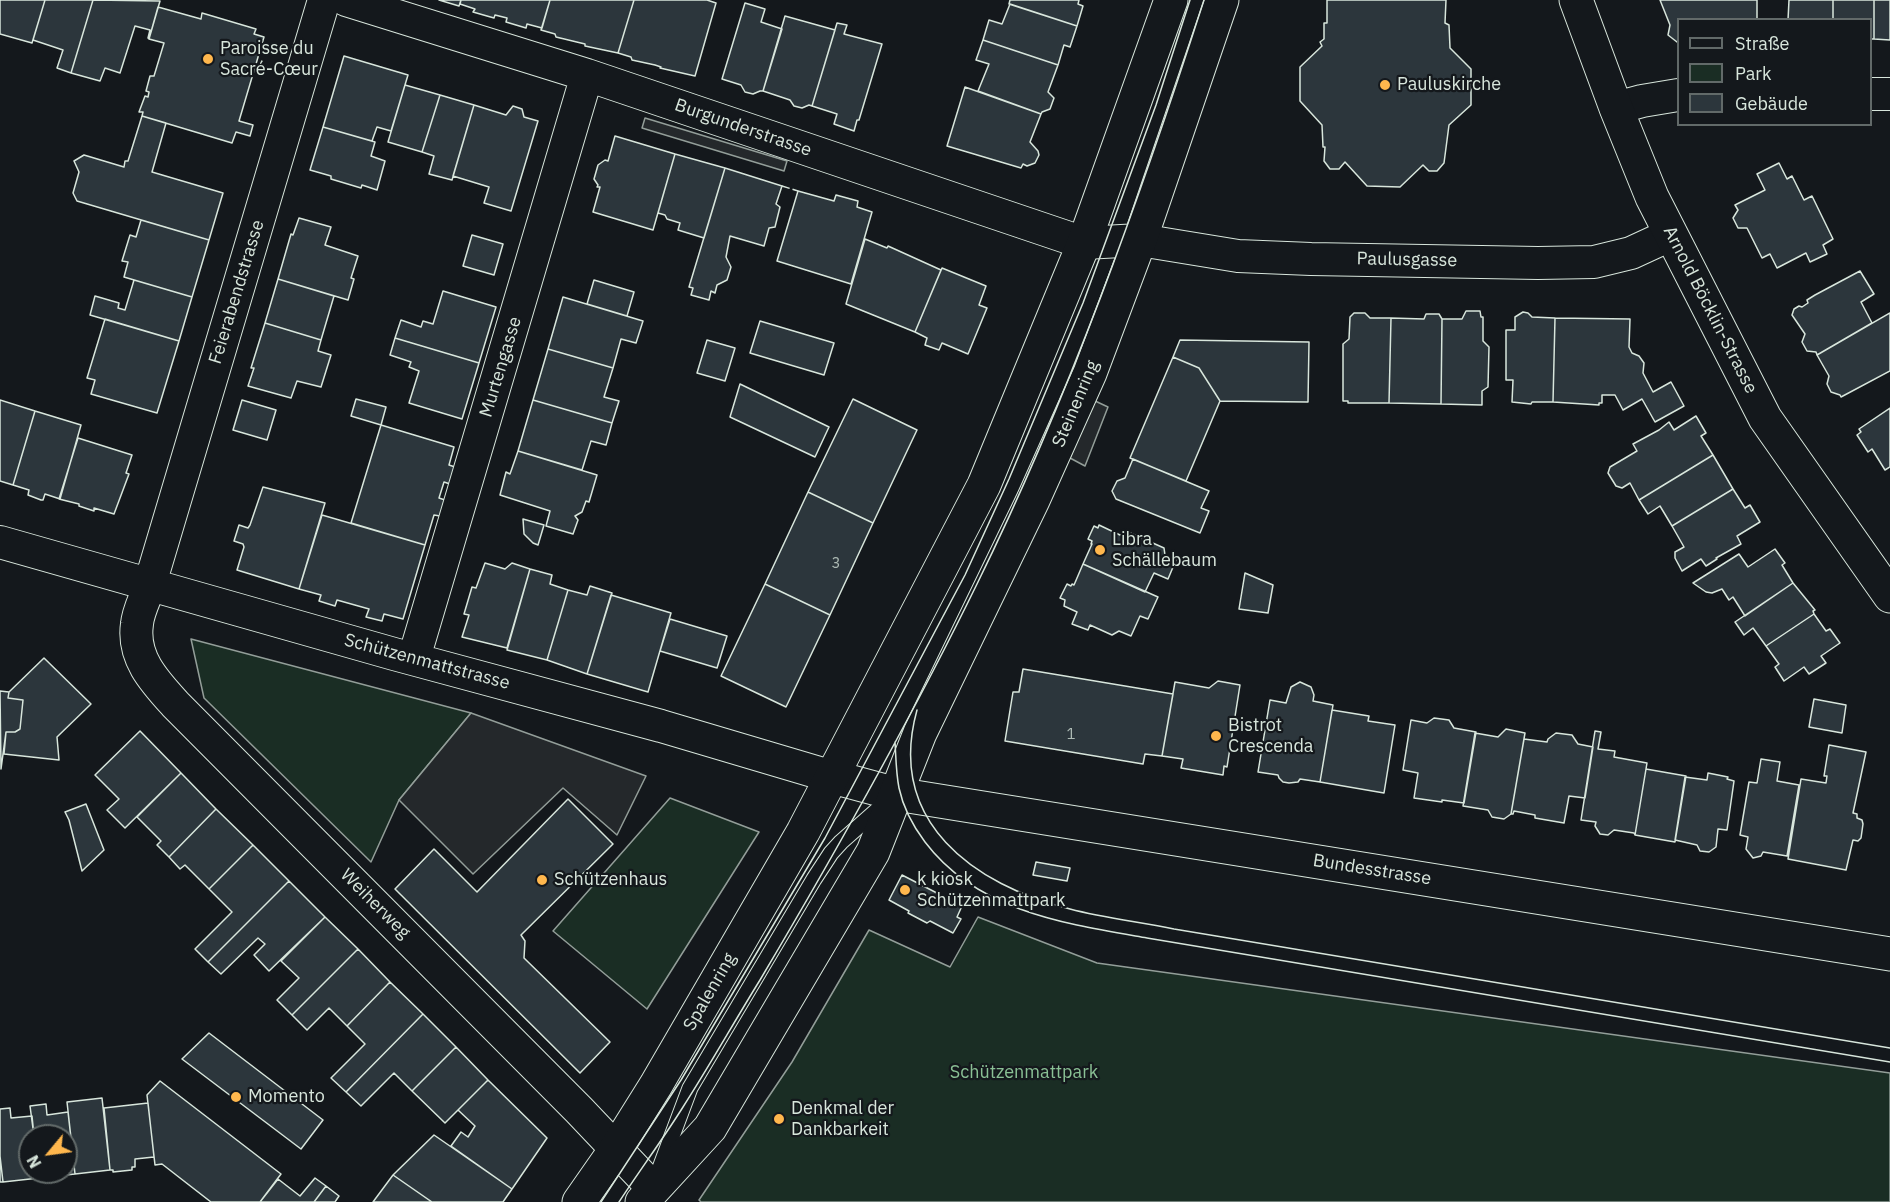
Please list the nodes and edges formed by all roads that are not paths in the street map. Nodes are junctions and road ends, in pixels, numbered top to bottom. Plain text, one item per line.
1 (324, 0) edge
2 (346, 0) edge
3 (1171, 0) edge
4 (1222, 0) edge
5 (1576, 0) edge
6 (587, 75) junction
7 (1872, 94) edge
8 (1890, 94) edge
9 (1677, 95) edge
10 (1616, 108) junction
11 (1670, 235) junction
12 (1140, 240) junction
13 (1084, 243) junction
14 (0, 542) edge
15 (150, 584) junction
16 (1890, 596) edge
17 (414, 658) junction
18 (844, 780) junction
19 (896, 794) junction
20 (1890, 954) edge
21 (616, 1149) junction
22 (654, 1197) edge
23 (579, 1202) edge

1 - 15 street, Feierabendstrasse
2 - 6 street, Burgunderstrasse
3 - 13 main road
4 - 12 main road, Steinenring
5 - 10 main road, Arnold Böcklin-Strasse
6 - 13 street, Burgunderstrasse
6 - 17 street, Murtengasse
7 - 8 street
9 - 10 street
10 - 11 main road, Arnold Böcklin-Strasse
11 - 12 street, Paulusgasse
11 - 16 main road, Arnold Böcklin-Strasse
12 - 13 street, Burgunderstrasse
12 - 19 main road, Steinenring
13 - 18 main road
14 - 15 street, Schützenmattstrasse
15 - 17 street, Schützenmattstrasse
15 - 21 street, Weiherweg
17 - 18 street, Schützenmattstrasse
18 - 19 main road, Bundesstrasse
18 - 21 main road, Spalenring
19 - 20 main road, Bundesstrasse
19 - 22 main road
21 - 22 street, Weiherweg
21 - 23 main road, Spalenring

